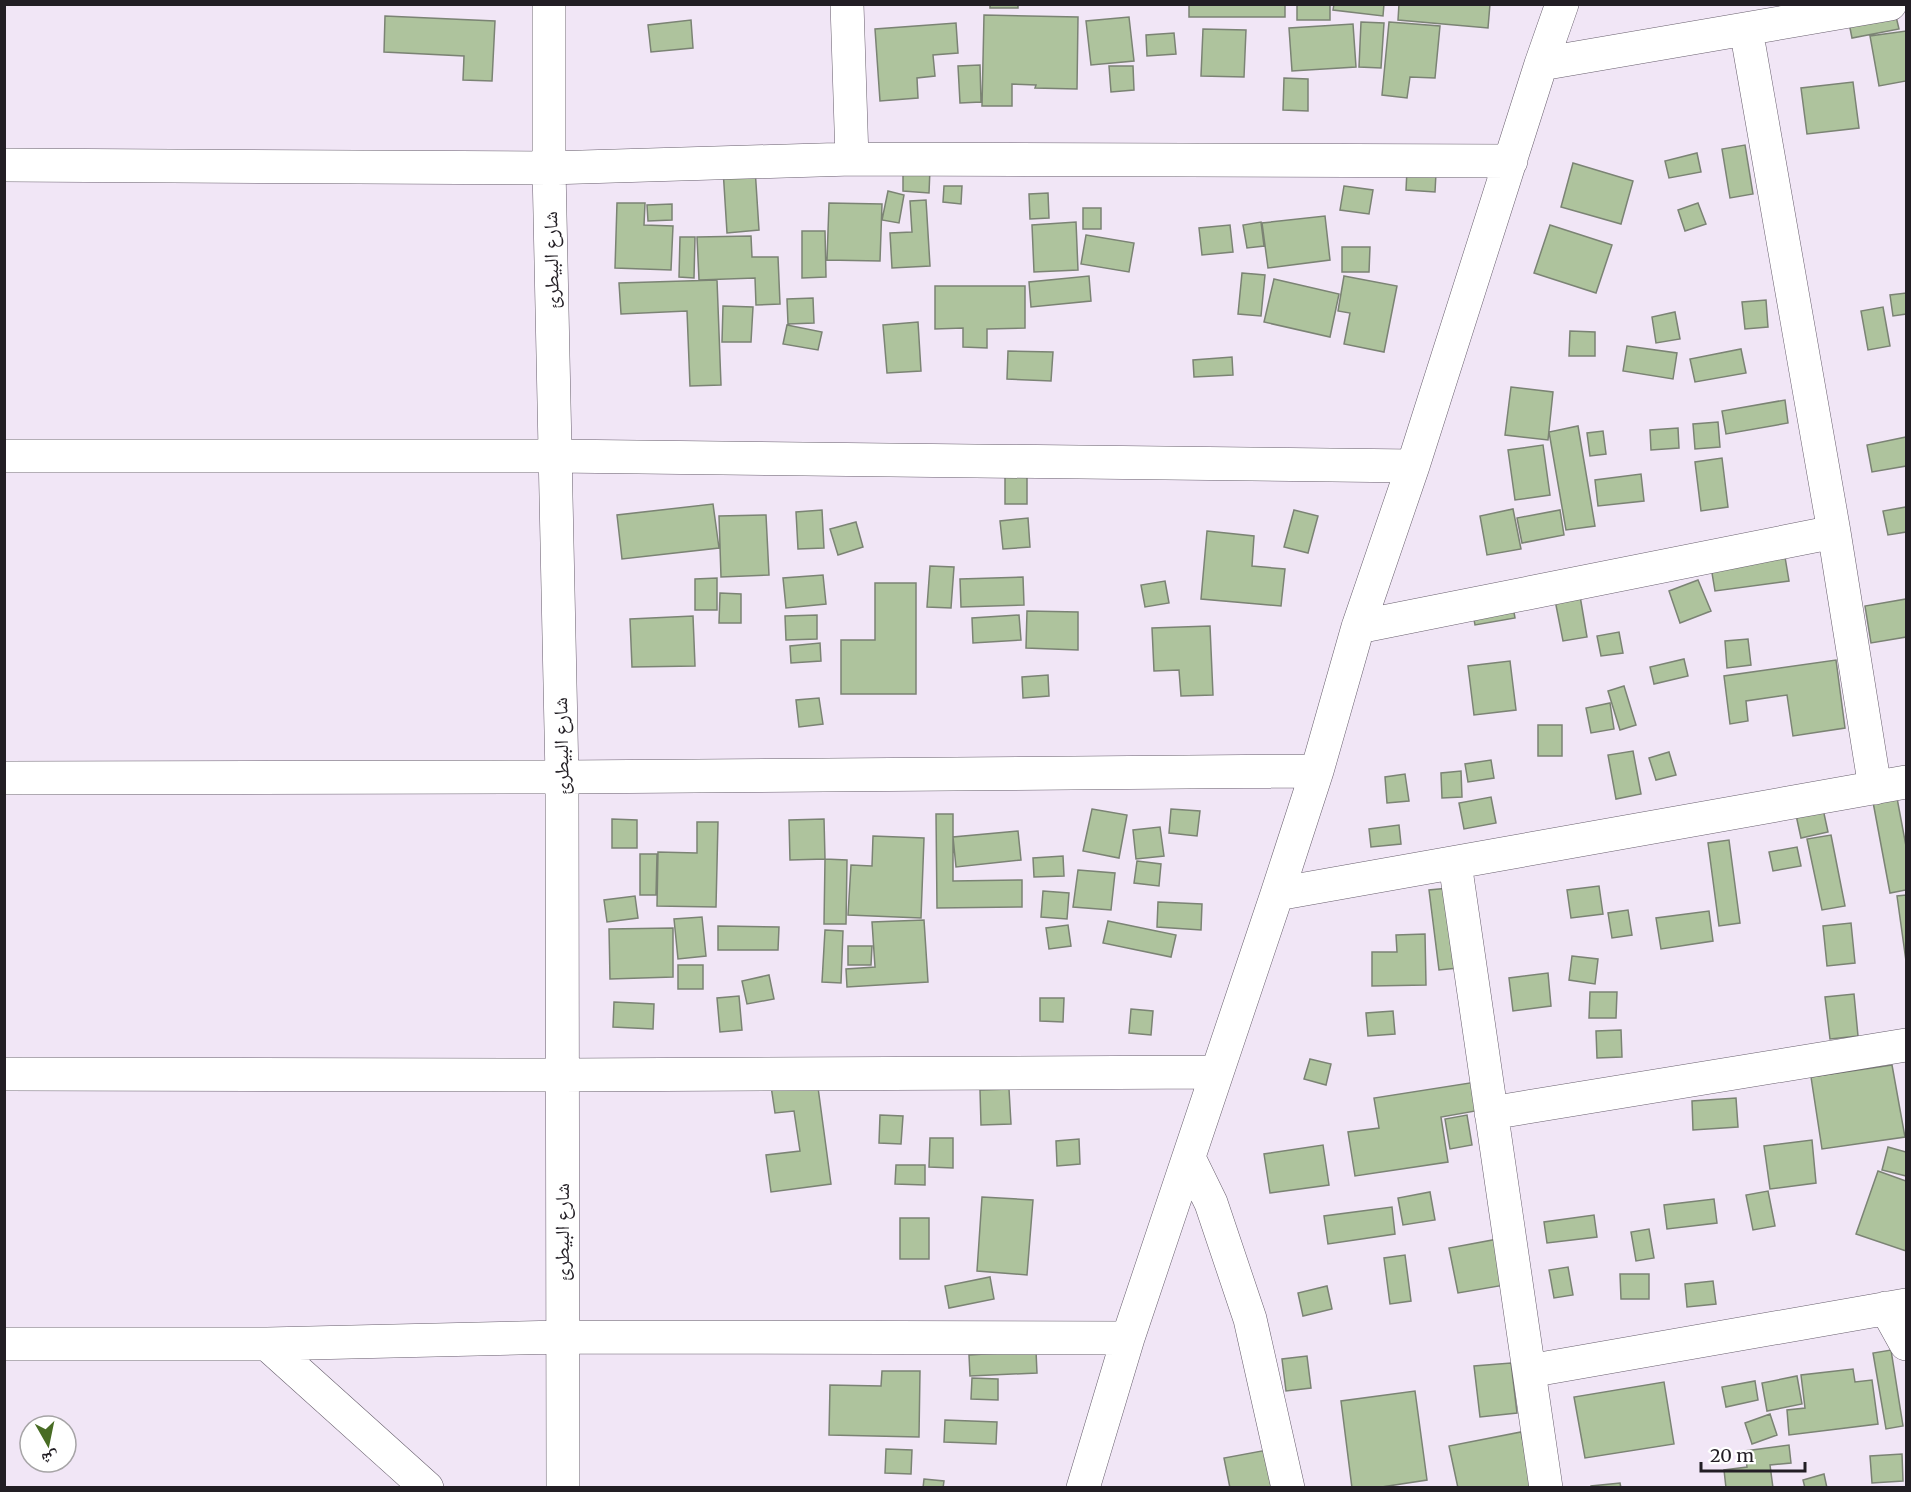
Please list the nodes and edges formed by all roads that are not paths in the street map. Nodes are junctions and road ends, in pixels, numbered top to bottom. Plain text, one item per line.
1 (549, 4) edge
2 (847, 4) edge
3 (1562, 4) edge
4 (1890, 4) edge
5 (1746, 29) junction
6 (1541, 64) junction
7 (852, 159) junction
8 (1511, 161) junction
9 (4, 165) edge
10 (549, 168) junction
11 (4, 456) edge
12 (555, 456) junction
13 (1413, 466) junction
14 (1834, 532) junction
15 (1358, 627) junction
16 (1317, 771) junction
17 (562, 777) junction
18 (4, 778) edge
19 (1891, 785) edge
20 (1455, 863) junction
21 (1277, 894) junction
22 (1906, 1045) edge
23 (1216, 1071) junction
24 (4, 1074) edge
25 (562, 1075) junction
26 (1491, 1113) junction
27 (1189, 1158) junction
28 (1896, 1306) edge
29 (561, 1337) junction
30 (1128, 1338) junction
31 (4, 1344) edge
32 (267, 1344) junction
33 (1906, 1344) edge
34 (1529, 1371) junction
35 (427, 1488) edge
36 (563, 1488) edge
37 (1083, 1488) edge
38 (1288, 1488) edge
39 (1546, 1488) edge

1 - 10 street, شارع البيطرئ
2 - 7 street
3 - 6 street
4 - 5 street
5 - 6 street
5 - 14 street
6 - 8 street
7 - 8 street
7 - 10 street
8 - 13 street
9 - 10 street
10 - 12 street, شارع البيطرئ
11 - 12 street
12 - 13 street
12 - 17 street, شارع البيطرئ
13 - 15 street
14 - 15 street
14 - 19 street
15 - 16 street
16 - 17 street
16 - 21 street
17 - 18 street
17 - 25 street, شارع البيطرئ
19 - 20 street
20 - 21 street
20 - 26 street
21 - 23 street
22 - 26 street
23 - 25 street
23 - 27 street
24 - 25 street
25 - 29 street, شارع البيطرئ
26 - 34 street
27 - 30 street
27 - 38 street
28 - 33 street
28 - 34 street
29 - 30 street
29 - 32 street
29 - 36 street, شارع البيطرئ
30 - 37 street
31 - 32 street
32 - 35 street
34 - 39 street

